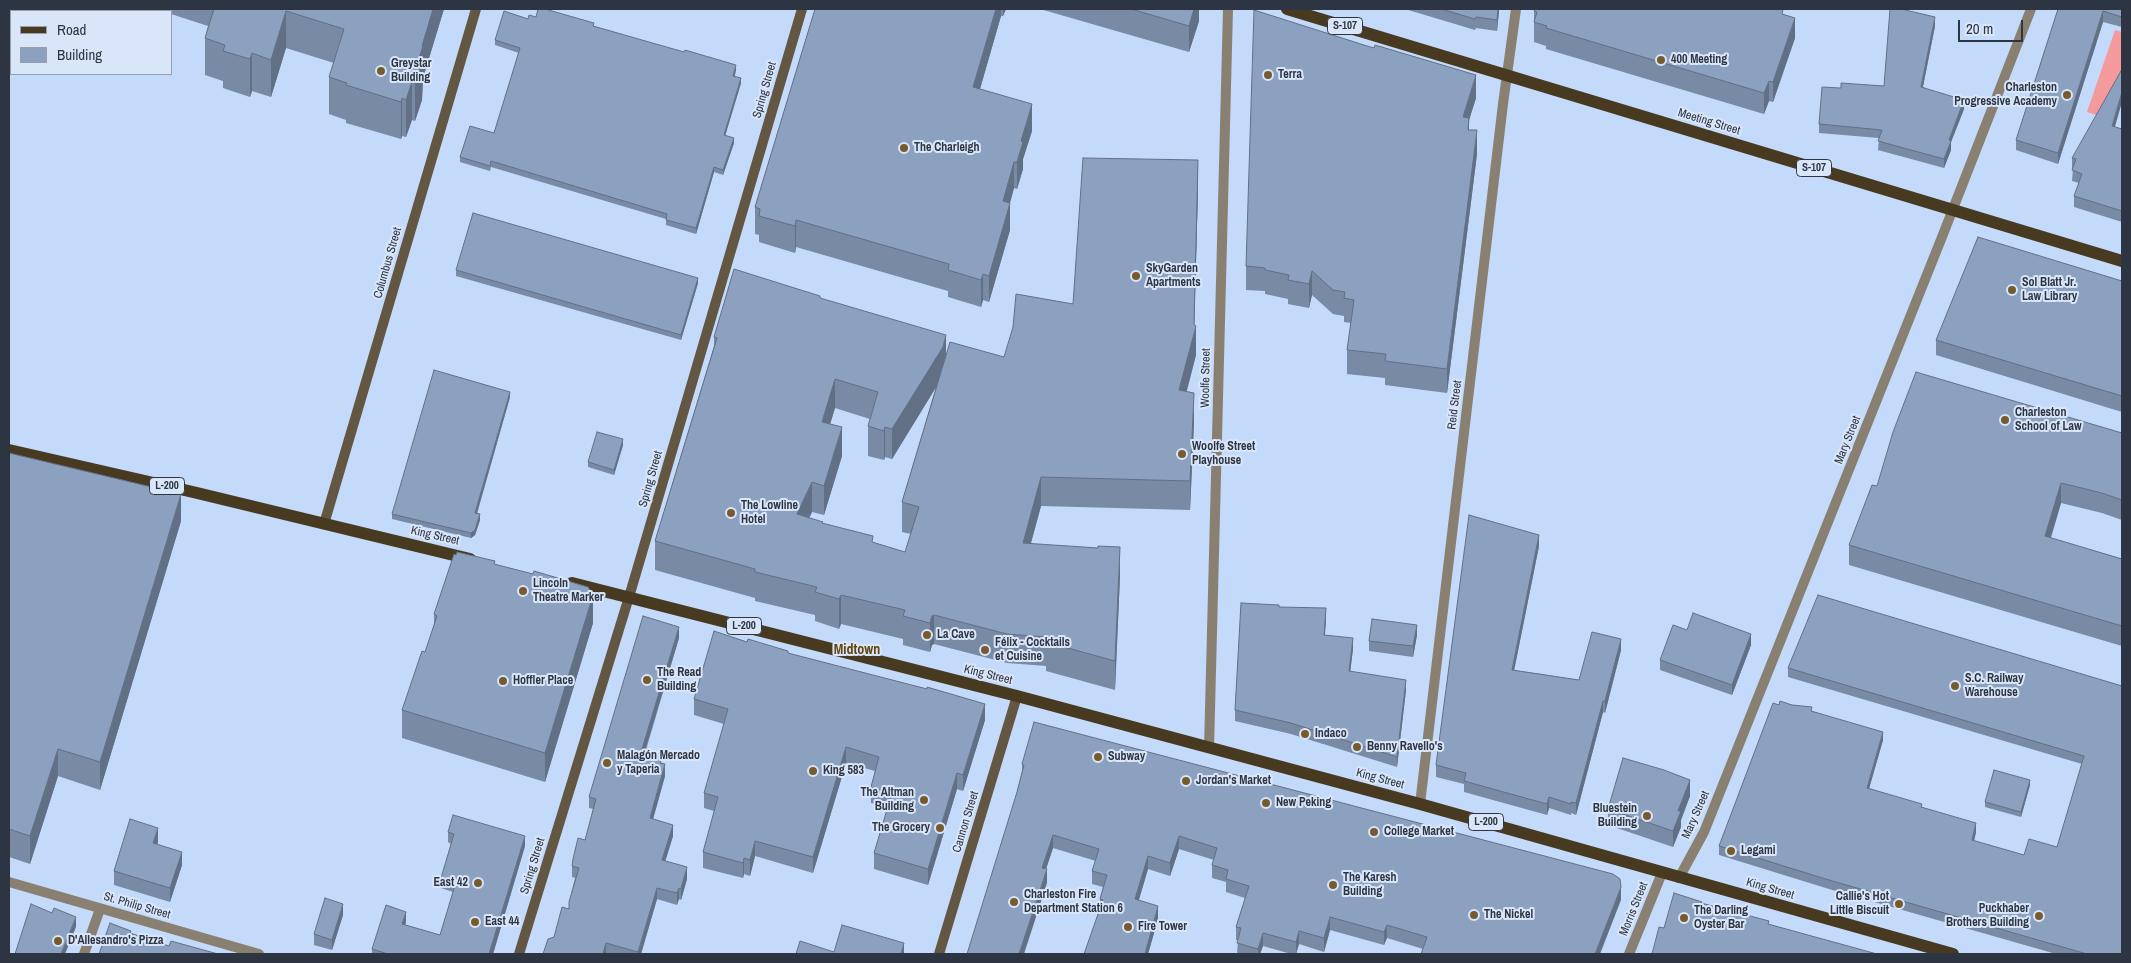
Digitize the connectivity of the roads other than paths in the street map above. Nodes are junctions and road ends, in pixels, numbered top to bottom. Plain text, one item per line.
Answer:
1 (476, 9) edge
2 (802, 9) edge
3 (1228, 9) edge
4 (1287, 9) edge
5 (1516, 9) edge
6 (2031, 9) edge
7 (1507, 74) junction
8 (1953, 211) junction
9 (2122, 261) edge
10 (9, 450) edge
11 (324, 524) junction
12 (479, 561) edge
13 (563, 581) edge
14 (629, 597) junction
15 (1017, 696) junction
16 (1209, 748) junction
17 (1420, 804) junction
18 (1662, 872) junction
19 (1679, 878) junction
20 (9, 882) edge
21 (100, 909) junction
22 (84, 954) edge
23 (258, 954) edge
24 (519, 954) edge
25 (939, 954) edge
26 (1630, 954) edge
27 (1953, 954) edge

1 - 11 main road, Columbus Street
2 - 14 main road, Spring Street
3 - 16 street, Woolfe Street
4 - 7 main road, Meeting Street / S-107
5 - 7 street, Reid Street
6 - 8 street, Mary Street
7 - 8 main road, Meeting Street / S-107
7 - 17 street, Reid Street
8 - 9 main road, Meeting Street / S-107
8 - 19 street, Mary Street
10 - 11 main road, King Street / L-200
11 - 12 main road, King Street / L-200
13 - 14 main road, King Street / L-200
14 - 15 main road, King Street / L-200
14 - 24 main road, Spring Street
15 - 16 main road, King Street / L-200
15 - 25 main road, Cannon Street
16 - 17 main road, King Street / L-200
17 - 18 main road, King Street / L-200
18 - 19 main road, King Street / L-200
18 - 26 street, Morris Street
19 - 27 main road, King Street / L-200
20 - 21 street, St. Philip Street
21 - 22 street
21 - 23 street, St. Philip Street

